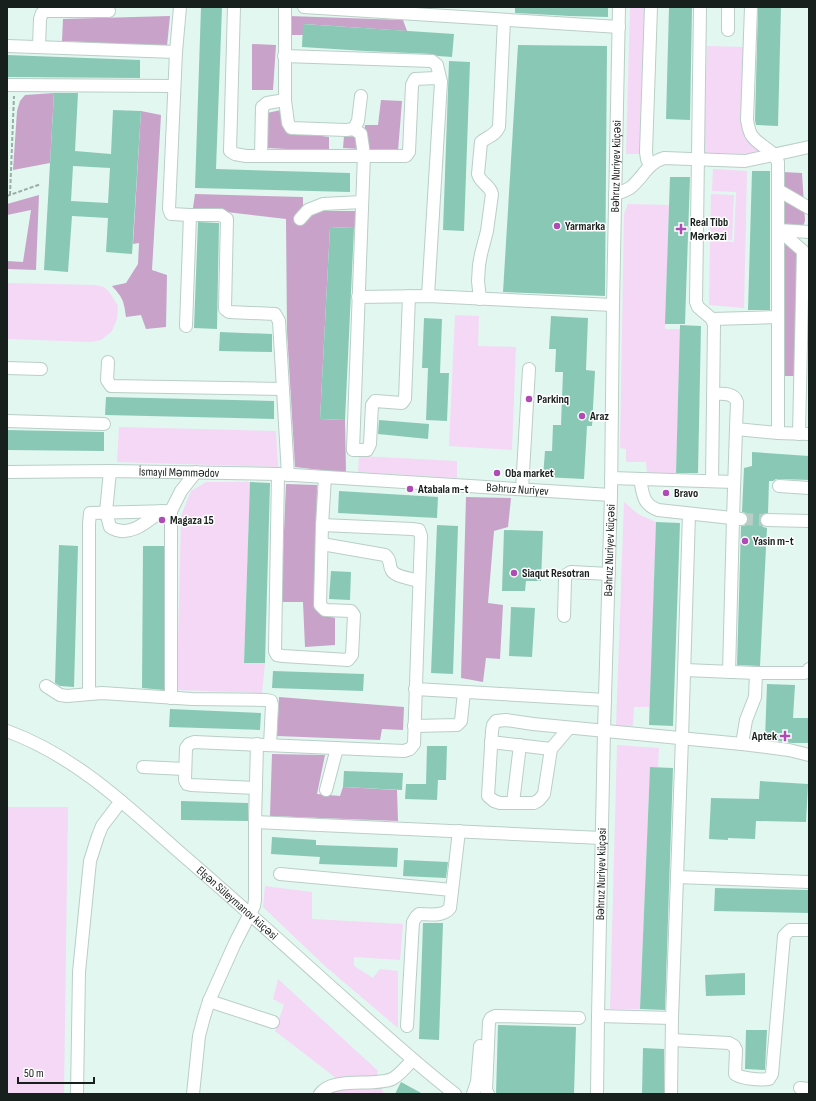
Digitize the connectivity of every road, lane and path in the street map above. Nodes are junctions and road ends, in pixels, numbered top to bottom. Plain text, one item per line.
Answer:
1 (180, 7) edge
2 (234, 7) edge
3 (285, 7) edge
4 (304, 7) edge
5 (620, 7) edge
6 (651, 7) edge
7 (700, 7) edge
8 (728, 7) edge
9 (751, 7) edge
10 (110, 11) dead end
11 (504, 20) junction
12 (619, 27) junction
13 (728, 30) dead end
14 (7, 46) edge
15 (39, 47) junction
16 (176, 52) junction
17 (284, 56) junction
18 (441, 82) junction
19 (11, 85) edge
20 (174, 86) junction
21 (361, 96) dead end
22 (285, 100) junction
23 (354, 128) junction
24 (809, 147) edge
25 (364, 155) junction
26 (775, 155) junction
27 (261, 156) junction
28 (698, 160) junction
29 (650, 166) junction
30 (41, 184) dead end
31 (778, 190) junction
32 (615, 194) junction
33 (8, 195) edge
34 (362, 202) junction
35 (809, 208) edge
36 (190, 215) junction
37 (300, 219) dead end
38 (779, 230) junction
39 (809, 232) edge
40 (806, 251) edge
41 (410, 296) junction
42 (428, 296) junction
43 (358, 297) junction
44 (480, 299) junction
45 (613, 305) junction
46 (777, 317) junction
47 (712, 319) junction
48 (186, 326) dead end
49 (108, 362) dead end
50 (7, 368) edge
51 (41, 369) dead end
52 (529, 369) dead end
53 (283, 389) junction
54 (713, 394) junction
55 (7, 422) edge
56 (104, 424) dead end
57 (736, 429) junction
58 (778, 433) junction
59 (804, 434) edge
60 (110, 471) junction
61 (7, 472) edge
62 (196, 472) junction
63 (283, 474) junction
64 (325, 477) junction
65 (611, 478) junction
66 (352, 479) joint
67 (640, 479) junction
68 (712, 481) junction
69 (734, 482) junction
70 (779, 486) dead end
71 (809, 488) edge
72 (522, 489) junction
73 (611, 495) junction
74 (166, 511) junction
75 (106, 512) junction
76 (689, 514) junction
77 (737, 519) junction
78 (767, 520) tunnel mouth
79 (809, 521) edge
80 (322, 525) junction
81 (322, 544) junction
82 (609, 574) junction
83 (419, 581) junction
84 (564, 616) dead end
85 (809, 669) edge
86 (685, 670) junction
87 (729, 672) junction
88 (756, 673) junction
89 (46, 686) dead end
90 (416, 690) junction
91 (464, 692) junction
92 (89, 694) junction
93 (171, 698) junction
94 (606, 700) junction
95 (414, 726) junction
96 (569, 728) junction
97 (7, 730) edge
98 (604, 731) junction
99 (682, 738) junction
100 (491, 742) junction
101 (257, 744) junction
102 (742, 744) junction
103 (270, 745) junction
104 (520, 745) junction
105 (337, 748) junction
106 (551, 749) junction
107 (809, 755) edge
108 (143, 767) dead end
109 (185, 769) junction
110 (256, 788) junction
111 (326, 790) dead end
112 (121, 801) junction
113 (513, 803) junction
114 (255, 822) junction
115 (459, 831) junction
116 (602, 838) junction
117 (280, 874) dead end
118 (678, 877) junction
119 (809, 882) edge
120 (452, 890) junction
121 (250, 914) junction
122 (809, 930) edge
123 (210, 1001) junction
124 (598, 1016) junction
125 (579, 1018) dead end
126 (672, 1018) junction
127 (274, 1022) dead end
128 (407, 1026) dead end
129 (482, 1030) dead end
130 (672, 1040) junction
131 (413, 1060) junction
132 (484, 1086) edge
133 (77, 1094) edge
134 (193, 1094) edge
135 (320, 1094) edge
136 (455, 1094) edge
137 (473, 1094) edge
138 (597, 1094) edge
139 (671, 1094) edge

1 - 16 street
2 - 27 street
3 - 17 street
4 - 11 street
5 - 12 street, Bəhruz Nuriyev küçəsi
6 - 29 street
7 - 28 street
8 - 13 street
9 - 26 street
10 - 15 street
11 - 12 street
11 - 44 street
12 - 32 street, Bəhruz Nuriyev küçəsi
14 - 15 street
15 - 16 street
16 - 20 street
17 - 18 street
17 - 22 street
18 - 25 street
18 - 42 street
19 - 20 street
19 - 33 path
20 - 36 street
21 - 23 street
22 - 23 street
22 - 27 street
23 - 25 street
24 - 26 street
25 - 27 street
25 - 34 street
26 - 28 street
26 - 31 street
28 - 29 street
28 - 47 street
29 - 32 street
30 - 33 path
31 - 35 street
31 - 38 street
32 - 45 street, Bəhruz Nuriyev küçəsi
34 - 37 street
34 - 43 street
36 - 48 street
36 - 53 street
38 - 39 street
38 - 40 street
38 - 46 street
40 - 59 street
41 - 42 street
41 - 43 street
41 - 43 street
42 - 44 street
44 - 45 street
45 - 65 street, Bəhruz Nuriyev küçəsi
46 - 47 street
46 - 58 street
47 - 54 street
49 - 53 street
50 - 51 street
52 - 72 street
53 - 63 street
54 - 57 street
54 - 68 street
55 - 56 street
57 - 58 street
57 - 69 street
58 - 59 street
60 - 61 street, İsmayıl Məmmədov
60 - 62 street, İsmayıl Məmmədov
60 - 75 street
62 - 63 street, İsmayıl Məmmədov
62 - 74 street
63 - 64 street, İsmayıl Məmmədov
63 - 81 street
64 - 66 street, İsmayıl Məmmədov
64 - 80 street
65 - 67 street
65 - 73 street, Bəhruz Nuriyev küçəsi
66 - 72 street, Bəhruz Nuriyev
67 - 68 street
67 - 76 street
68 - 69 street
69 - 77 street
70 - 71 street
72 - 73 street, Bəhruz Nuriyev
73 - 82 street, Bəhruz Nuriyev küçəsi
74 - 75 street
74 - 75 street
74 - 93 street
75 - 92 street
76 - 77 street
76 - 86 street
77 - 87 street
78 - 79 street
80 - 81 street
80 - 83 street
81 - 83 street
82 - 84 street
82 - 94 street, Bəhruz Nuriyev küçəsi
83 - 90 street
85 - 88 street
86 - 87 street
86 - 99 street
87 - 88 street
88 - 102 street
89 - 92 street
90 - 91 street
90 - 95 street
91 - 94 street
91 - 95 street
92 - 93 street
93 - 103 street
94 - 98 street, Bəhruz Nuriyev küçəsi
95 - 105 street
96 - 98 street
96 - 100 street
96 - 106 street
97 - 112 street, Elşən Süleymanov küçəsi
98 - 99 street
98 - 116 street, Bəhruz Nuriyev küçəsi
99 - 102 street
99 - 118 street
100 - 104 street
100 - 113 street
101 - 103 street
101 - 109 street
101 - 110 street
102 - 107 street
103 - 105 street
104 - 106 street
104 - 113 street
105 - 111 street
106 - 113 street
108 - 109 street
109 - 110 street
110 - 114 street
112 - 121 street, Elşən Süleymanov küçəsi
112 - 133 street
114 - 115 street
114 - 121 street
115 - 116 street
115 - 120 street
116 - 124 street, Bəhruz Nuriyev küçəsi
117 - 120 street
118 - 119 street
118 - 126 street
120 - 128 street
121 - 123 street
121 - 131 street, Elşən Süleymanov küçəsi
122 - 130 street
123 - 127 street
123 - 134 street
124 - 126 street
124 - 138 street, Bəhruz Nuriyev küçəsi
125 - 132 street
126 - 130 street
129 - 132 street
130 - 139 street
131 - 135 street
131 - 136 street, Elşən Süleymanov küçəsi
132 - 137 street

